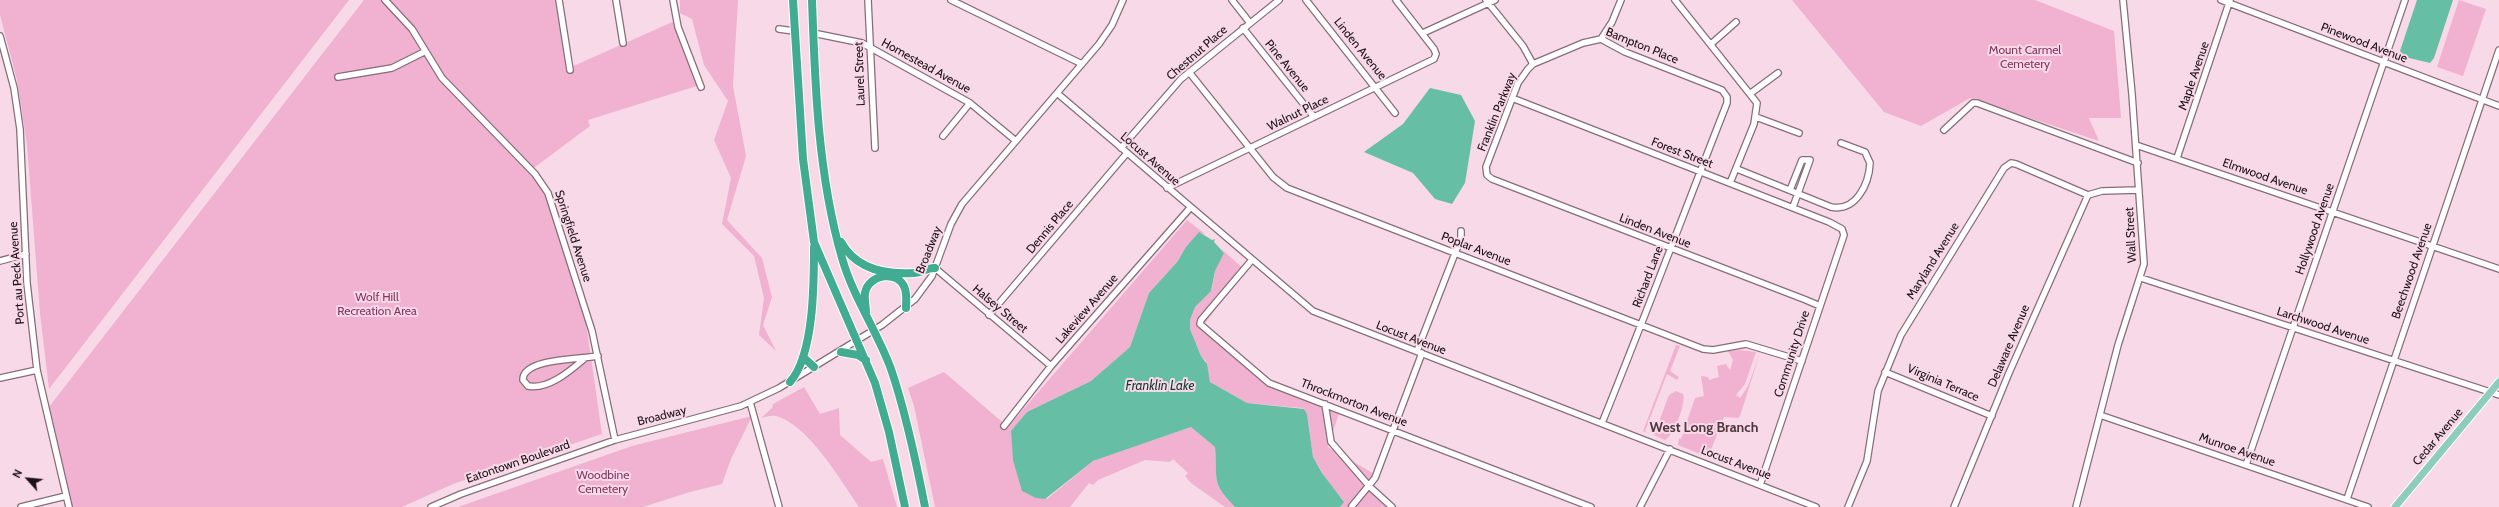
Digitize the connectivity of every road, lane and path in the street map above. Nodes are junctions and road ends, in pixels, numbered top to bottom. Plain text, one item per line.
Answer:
1 (385, 0) edge
2 (559, 0) edge
3 (616, 0) edge
4 (672, 0) edge
5 (793, 0) edge
6 (812, 0) edge
7 (868, 0) edge
8 (951, 0) edge
9 (1123, 0) edge
10 (1232, 0) edge
11 (1279, 0) edge
12 (1306, 0) edge
13 (1396, 0) edge
14 (1495, 0) edge
15 (1621, 0) edge
16 (1675, 0) edge
17 (2123, 0) edge
18 (2221, 0) edge
19 (2405, 0) edge
20 (1487, 2) edge
21 (2230, 2) edge
22 (1736, 22) dead end
23 (1250, 23) junction
24 (1243, 28) junction
25 (779, 29) dead end
26 (794, 31) junction
27 (813, 33) junction
28 (1423, 33) junction
29 (0, 36) edge
30 (1601, 39) junction
31 (623, 43) dead end
32 (1711, 44) junction
33 (870, 48) junction
34 (2499, 50) edge
35 (424, 52) junction
36 (2384, 62) junction
37 (1082, 64) junction
38 (1533, 64) junction
39 (570, 70) dead end
40 (1189, 72) junction
41 (1778, 73) dead end
42 (338, 77) dead end
43 (701, 86) dead end
44 (1377, 87) junction
45 (1057, 93) junction
46 (1751, 93) junction
47 (1726, 94) joint
48 (1512, 98) junction
49 (2482, 100) junction
50 (970, 103) junction
51 (2499, 106) edge
52 (1395, 113) dead end
53 (1314, 117) junction
54 (1756, 117) junction
55 (1944, 130) dead end
56 (1799, 133) dead end
57 (943, 136) dead end
58 (1016, 141) junction
59 (1841, 143) dead end
60 (2136, 145) junction
61 (875, 148) dead end
62 (1121, 148) junction
63 (1250, 148) junction
64 (1128, 153) junction
65 (2177, 158) junction
66 (2138, 163) junction
67 (1737, 169) junction
68 (1700, 171) junction
69 (1486, 172) joint
70 (1730, 183) junction
71 (1167, 188) junction
72 (1790, 190) junction
73 (2139, 190) junction
74 (1799, 194) junction
75 (2088, 195) junction
76 (1190, 208) junction
77 (1793, 208) junction
78 (2332, 212) junction
79 (1843, 230) joint
80 (1461, 231) dead end
81 (836, 235) junction
82 (814, 242) junction
83 (2432, 246) junction
84 (1671, 248) junction
85 (1455, 253) junction
86 (26, 254) junction
87 (0, 261) edge
88 (1252, 261) junction
89 (935, 268) junction
90 (2499, 269) edge
91 (2141, 278) junction
92 (1820, 306) junction
93 (906, 308) junction
94 (989, 315) junction
95 (867, 317) junction
96 (1641, 325) junction
97 (2293, 328) junction
98 (874, 330) junction
99 (857, 341) junction
100 (841, 352) junction
101 (1420, 352) junction
102 (598, 356) junction
103 (803, 357) junction
104 (584, 359) junction
105 (866, 360) junction
106 (1802, 361) junction
107 (2393, 361) junction
108 (1051, 366) junction
109 (814, 367) junction
110 (37, 370) junction
111 (1885, 372) junction
112 (0, 378) edge
113 (790, 382) junction
114 (2499, 382) edge
115 (2490, 392) junction
116 (2499, 395) edge
117 (750, 402) junction
118 (1325, 404) junction
119 (2100, 415) junction
120 (1992, 416) junction
121 (1602, 423) junction
122 (1004, 426) dead end
123 (1393, 430) junction
124 (615, 440) junction
125 (1670, 449) junction
126 (2246, 465) junction
127 (1760, 484) junction
128 (1370, 487) junction
129 (66, 496) junction
130 (2346, 499) junction
131 (1352, 506) dead end
132 (21, 507) edge
133 (69, 507) edge
134 (431, 507) edge
135 (779, 507) edge
136 (905, 507) edge
137 (925, 507) edge
138 (1392, 507) edge
139 (1592, 507) edge
140 (1640, 507) edge
141 (1816, 507) edge
142 (1848, 507) edge
143 (1954, 507) edge
144 (2076, 507) edge
145 (2368, 507) edge
146 (2394, 507) edge

1 - 35 street, Springfield Avenue
2 - 39 street
3 - 31 street
4 - 43 street
5 - 26 highway
6 - 27 highway
7 - 33 street, Laurel Street
8 - 37 street
9 - 37 street, Broadway
10 - 23 street
11 - 23 street, Chestnut Place
12 - 44 street, Linden Avenue
13 - 28 street
14 - 20 street
15 - 30 street
16 - 32 street
17 - 60 street, Wall Street
18 - 21 street, Pinewood Avenue
19 - 36 street, Hollywood Avenue
20 - 28 street
20 - 38 street
21 - 36 street, Pinewood Avenue
21 - 65 street, Maple Avenue
22 - 32 street
23 - 24 street, Chestnut Place
24 - 40 street, Chestnut Place
24 - 53 street, Pine Avenue
25 - 26 street
26 - 82 highway
27 - 33 street, Homestead Avenue
27 - 81 highway
28 - 44 street, Walnut Place
29 - 86 street, Port au Peck Avenue
30 - 38 street, Bampton Place
30 - 47 street, Bampton Place
32 - 46 street
33 - 50 street, Homestead Avenue
33 - 61 street, Laurel Street
34 - 49 street, Beechwood Avenue
35 - 42 street
35 - 102 street, Springfield Avenue
36 - 49 street, Pinewood Avenue
36 - 78 street, Hollywood Avenue
37 - 45 street, Broadway
38 - 48 street, Franklin Parkway
40 - 62 street, Chestnut Place
40 - 63 street, Poplar Avenue
41 - 46 street
44 - 52 street, Linden Avenue
44 - 53 street, Walnut Place
45 - 58 street, Broadway
45 - 62 street, Locust Avenue
46 - 54 street
47 - 68 street, Richard Lane
48 - 68 street, Forest Street
48 - 69 street, Franklin Parkway
49 - 51 street, Pinewood Avenue
49 - 83 street, Beechwood Avenue
50 - 57 street
50 - 58 street, Homestead Avenue
53 - 63 street, Walnut Place
54 - 56 street
54 - 67 street
55 - 66 street
58 - 89 street, Broadway
59 - 74 street
60 - 65 street, Elmwood Avenue
60 - 66 street, Wall Street
62 - 64 street, Locust Avenue
63 - 71 street, Walnut Place
63 - 85 street, Poplar Avenue
64 - 71 street, Locust Avenue
64 - 94 street, Dennis Place
65 - 78 street, Elmwood Avenue
66 - 73 street, Wall Street
67 - 70 street
67 - 72 street
68 - 70 street, Forest Street
68 - 84 street, Richard Lane
69 - 84 street, Linden Avenue
70 - 77 street, Forest Street
71 - 76 street, Locust Avenue
72 - 74 street
72 - 74 street
73 - 75 street
73 - 91 street, Wall Street
74 - 77 street
75 - 111 street, Maryland Avenue
75 - 120 street, Delaware Avenue
76 - 88 street, Locust Avenue
76 - 108 street, Lakeview Avenue
77 - 79 street, Forest Street
78 - 83 street, Elmwood Avenue
78 - 97 street, Hollywood Avenue
79 - 92 street, Community Drive
80 - 85 street
81 - 89 highway
81 - 95 highway
82 - 99 highway
82 - 103 highway
83 - 90 street, Elmwood Avenue
83 - 107 street, Beechwood Avenue
84 - 92 street, Linden Avenue
84 - 96 street, Richard Lane
85 - 96 street, Poplar Avenue
85 - 101 street
86 - 87 street
86 - 110 street, Port au Peck Avenue
88 - 101 street, Locust Avenue
88 - 118 street, Throckmorton Avenue
89 - 93 street, Broadway
89 - 94 street, Halsey Street
91 - 97 street, Larchwood Avenue
91 - 119 street, Wall Street
92 - 106 street, Community Drive
93 - 95 highway
93 - 98 street, Broadway
94 - 108 street, Halsey Street
95 - 98 highway
96 - 106 street, Poplar Avenue
96 - 121 street, Richard Lane
97 - 107 street, Larchwood Avenue
97 - 126 street, Hollywood Avenue
98 - 99 street, Broadway
98 - 137 highway
99 - 100 street, Broadway
99 - 105 highway
100 - 105 highway
100 - 109 street, Broadway
101 - 121 street, Locust Avenue
101 - 123 street
102 - 104 street
102 - 124 street, Springfield Avenue
103 - 109 highway
103 - 113 highway
104 - 104 street
105 - 136 highway
106 - 127 street, Community Drive
107 - 115 street, Larchwood Avenue
107 - 130 street, Beechwood Avenue
108 - 122 street, Lakeview Avenue
109 - 113 street, Broadway
110 - 112 street
110 - 129 street, Port au Peck Avenue
111 - 120 street, Virginia Terrace
111 - 142 street, Maryland Avenue
113 - 117 street, Broadway
114 - 115 main road, Cedar Avenue
115 - 116 street, Larchwood Avenue
115 - 146 main road, Cedar Avenue
117 - 124 street, Broadway
117 - 135 street
118 - 123 street, Throckmorton Avenue
118 - 128 street
119 - 126 street, Munroe Avenue
119 - 144 street, Wall Street
120 - 143 street, Delaware Avenue
121 - 125 street, Locust Avenue
123 - 128 street
123 - 139 street, Throckmorton Avenue
124 - 134 street, Eatontown Boulevard
125 - 127 street, Locust Avenue
125 - 140 street
126 - 130 street, Munroe Avenue
127 - 141 street, Locust Avenue
128 - 131 street
128 - 138 street
129 - 132 street
129 - 133 street, Port au Peck Avenue
130 - 145 street, Munroe Avenue

